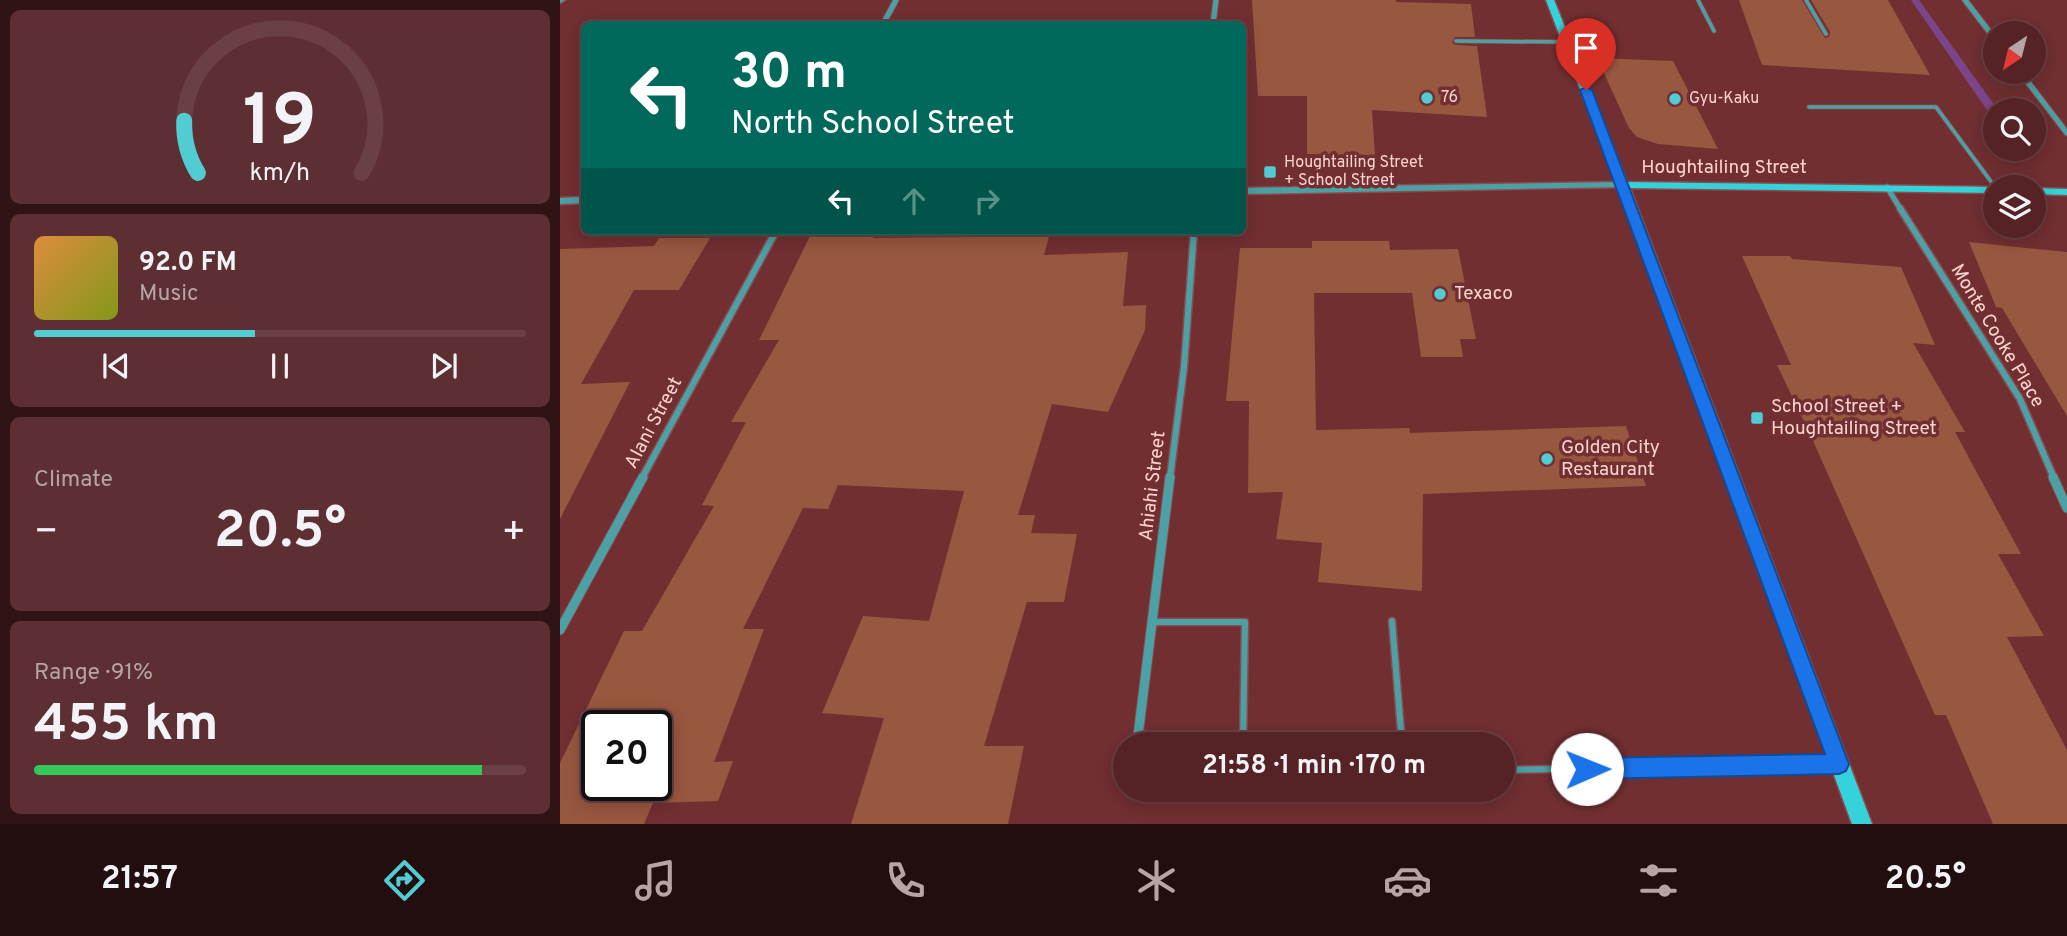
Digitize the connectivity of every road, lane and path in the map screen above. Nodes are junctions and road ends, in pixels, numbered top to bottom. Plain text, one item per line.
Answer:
1 (896, 0) edge
2 (1216, 0) edge
3 (1550, 0) edge
4 (1698, 0) edge
5 (1806, 0) edge
6 (1965, 0) edge
7 (885, 21) edge
8 (1213, 21) edge
9 (1983, 23) edge
10 (1714, 31) dead end
11 (1826, 34) dead end
12 (1456, 41) dead end
13 (1567, 42) junction
14 (2029, 84) edge
15 (1809, 107) dead end
16 (2067, 133) edge
17 (1985, 175) edge
18 (1623, 185) junction
19 (1887, 187) junction
20 (1983, 189) edge
21 (1246, 191) edge
22 (2046, 191) edge
23 (2067, 192) edge
24 (581, 200) edge
25 (560, 201) edge
26 (774, 235) edge
27 (1194, 235) edge
28 (2067, 508) edge
29 (1392, 621) dead end
30 (1152, 622) junction
31 (560, 630) edge
32 (1138, 732) edge
33 (1243, 732) edge
34 (1401, 732) edge
35 (1839, 764) junction
36 (1515, 770) edge
37 (1862, 824) edge

1 - 7 street
2 - 8 street
3 - 13 main road
4 - 10 lane
5 - 11 lane
6 - 9 street
12 - 13 lane
13 - 18 main road
14 - 16 street
15 - 17 lane
18 - 19 main road, Houghtailing Street
18 - 21 street, Houghtailing Street
18 - 35 main road
19 - 20 main road, Houghtailing Street
19 - 28 street, Monte Cooke Place
22 - 23 main road
24 - 25 street
26 - 31 street, Alani Street
27 - 30 street, Ahiahi Street
29 - 34 lane
30 - 32 street, Ahiahi Street
30 - 33 lane
35 - 36 lane
35 - 37 main road

